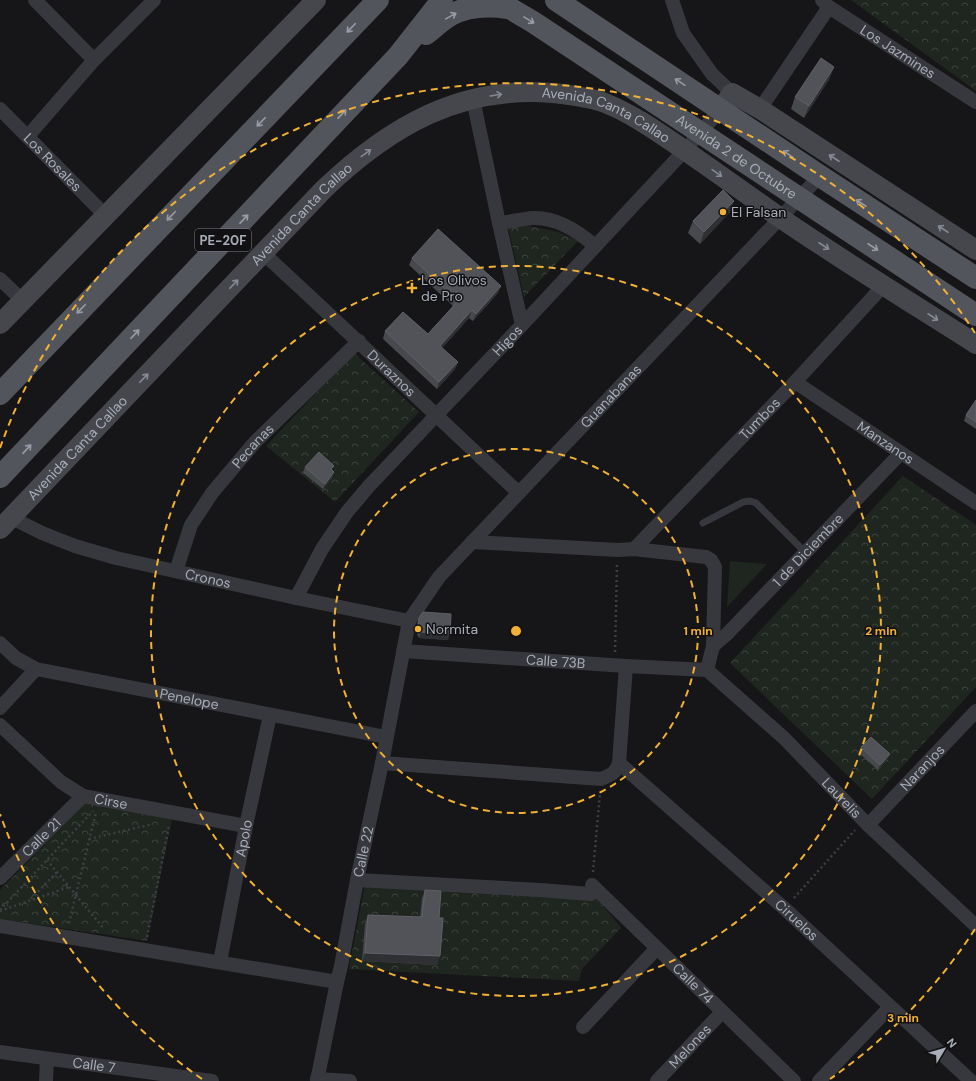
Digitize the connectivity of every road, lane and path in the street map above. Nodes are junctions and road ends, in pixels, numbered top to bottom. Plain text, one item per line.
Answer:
1 (35, 0) edge
2 (154, 0) edge
3 (378, 0) edge
4 (442, 0) edge
5 (556, 0) edge
6 (672, 0) edge
7 (310, 2) edge
8 (502, 4) edge
9 (826, 4) edge
10 (398, 56) junction
11 (94, 60) junction
12 (473, 99) junction
13 (727, 101) junction
14 (976, 102) edge
15 (0, 109) edge
16 (760, 109) junction
17 (701, 132) junction
18 (28, 136) junction
19 (685, 150) junction
20 (820, 176) junction
21 (799, 198) junction
22 (106, 216) junction
23 (780, 218) junction
24 (499, 223) junction
25 (595, 246) junction
26 (976, 250) edge
27 (263, 253) junction
28 (976, 278) edge
29 (0, 279) edge
30 (884, 285) junction
31 (23, 301) junction
32 (976, 315) edge
33 (0, 324) edge
34 (522, 325) junction
35 (359, 341) junction
36 (976, 344) edge
37 (795, 382) junction
38 (0, 394) edge
39 (436, 416) junction
40 (901, 452) junction
41 (0, 477) edge
42 (519, 493) junction
43 (976, 503) edge
44 (703, 523) dead end
45 (6, 524) edge
46 (472, 542) junction
47 (634, 549) junction
48 (618, 550) junction
49 (805, 552) junction
50 (176, 571) junction
51 (296, 598) junction
52 (410, 621) junction
53 (0, 643) edge
54 (713, 646) junction
55 (403, 651) junction
56 (620, 666) junction
57 (36, 669) junction
58 (707, 670) junction
59 (0, 708) edge
60 (976, 711) edge
61 (270, 715) junction
62 (0, 725) edge
63 (386, 737) junction
64 (382, 763) junction
65 (619, 763) junction
66 (601, 779) junction
67 (83, 796) junction
68 (170, 821) dead end
69 (866, 822) junction
70 (156, 824) dead end
71 (246, 826) junction
72 (90, 839) junction
73 (47, 860) junction
74 (57, 872) junction
75 (0, 878) edge
76 (357, 880) junction
77 (69, 887) junction
78 (591, 889) junction
79 (76, 895) junction
80 (29, 900) junction
81 (785, 909) junction
82 (0, 910) edge
83 (0, 926) edge
84 (69, 926) dead end
85 (976, 926) edge
86 (108, 932) dead end
87 (147, 940) dead end
88 (657, 948) junction
89 (220, 962) junction
90 (337, 982) junction
91 (890, 1006) junction
92 (722, 1012) junction
93 (583, 1027) dead end
94 (0, 1052) edge
95 (47, 1059) junction
96 (317, 1080) edge
97 (46, 1081) edge
98 (212, 1081) edge
99 (350, 1081) edge
100 (657, 1081) edge
101 (794, 1081) edge
102 (819, 1081) edge
103 (971, 1081) edge

1 - 11 street
2 - 11 street
3 -> 38 main road
4 - 10 main road, PE-20F
13 -> 5 main road
6 - 13 street
7 - 22 street
10 -> 8 main road
8 -> 17 main road, Avenida 2 de Octubre
9 - 14 street, Los Jazmines
9 - 16 street
41 -> 10 main road, PE-20F
11 - 18 street
12 -> 19 street, Avenida Canta Callao
12 - 24 street
27 -> 12 street, Avenida Canta Callao
13 - 16 street
13 - 17 street, Higos
20 -> 13 main road
15 - 18 street, Los Rosales
26 -> 16 street
17 - 19 street, Higos
17 - 21 main road, Avenida 2 de Octubre
18 - 22 street, Los Rosales
19 -> 23 street, Avenida 2 de Octubre
19 - 25 street, Higos
20 - 21 street, Guanabanas
28 -> 20 main road
21 - 23 street, Guanabanas
21 -> 32 main road, Avenida 2 de Octubre
22 - 31 street
23 -> 30 street, Avenida 2 de Octubre
23 - 42 street, Guanabanas
24 - 25 street
24 - 34 street
25 - 34 street, Higos
27 - 35 street, Duraznos
45 -> 27 street, Avenida Canta Callao
29 - 31 street
30 -> 36 street, Avenida 2 de Octubre
30 - 37 street, Tumbos
31 - 33 street
34 - 39 street, Higos
35 - 39 street, Duraznos
35 - 50 street, Pecanas
37 - 40 street, Manzanos
37 - 47 street, Tumbos
39 - 42 street, Duraznos
39 - 51 street, Higos
40 - 43 street, Manzanos
40 - 49 street, 1 de Diciembre
42 - 46 street, Guanabanas
44 - 49 lane
45 - 50 street, Cronos
46 - 48 street
46 - 52 street, Guanabanas
47 - 48 street
47 - 54 street
48 - 56 path
49 - 54 street, 1 de Diciembre
50 - 51 street, Cronos
51 - 52 street, Cronos
52 - 55 street, Calle 22
53 - 57 street, Penelope
54 - 58 street
55 - 56 street, Calle 73B
55 - 63 street, Calle 22
56 - 58 street, Calle 73B
56 - 65 street
57 - 59 street
57 - 61 street, Penelope
58 - 69 street, Laurelis
60 - 69 street, Naranjos
61 - 63 street, Penelope
61 - 71 street, Apolo
62 - 67 street, Cirse
63 - 64 street, Calle 22
64 - 66 street
64 - 76 street, Calle 22
65 - 66 street
65 - 81 street, Ciruelos
66 - 78 path
67 - 71 street, Cirse
67 - 75 street, Calle 21
68 - 87 path
69 - 81 path
69 - 85 street, Laurelis
70 - 72 path
71 - 89 street, Apolo
72 - 73 path
72 - 79 path
73 - 74 path
73 - 82 path
74 - 77 path
74 - 80 path
76 - 78 street
76 - 90 street, Calle 22
77 - 79 path
77 - 80 path
78 - 88 street, Calle 74
79 - 84 path
79 - 86 path
80 - 82 path
81 - 91 street, Ciruelos
83 - 89 street
88 - 92 street, Calle 74
88 - 93 street
89 - 90 street
90 - 96 street, Calle 22
91 - 102 street
91 - 103 street, Ciruelos
92 - 100 street, Melones
92 - 101 street, Calle 74
94 - 95 street, Calle 7
95 - 97 street
95 - 98 street, Calle 7
96 - 99 street

